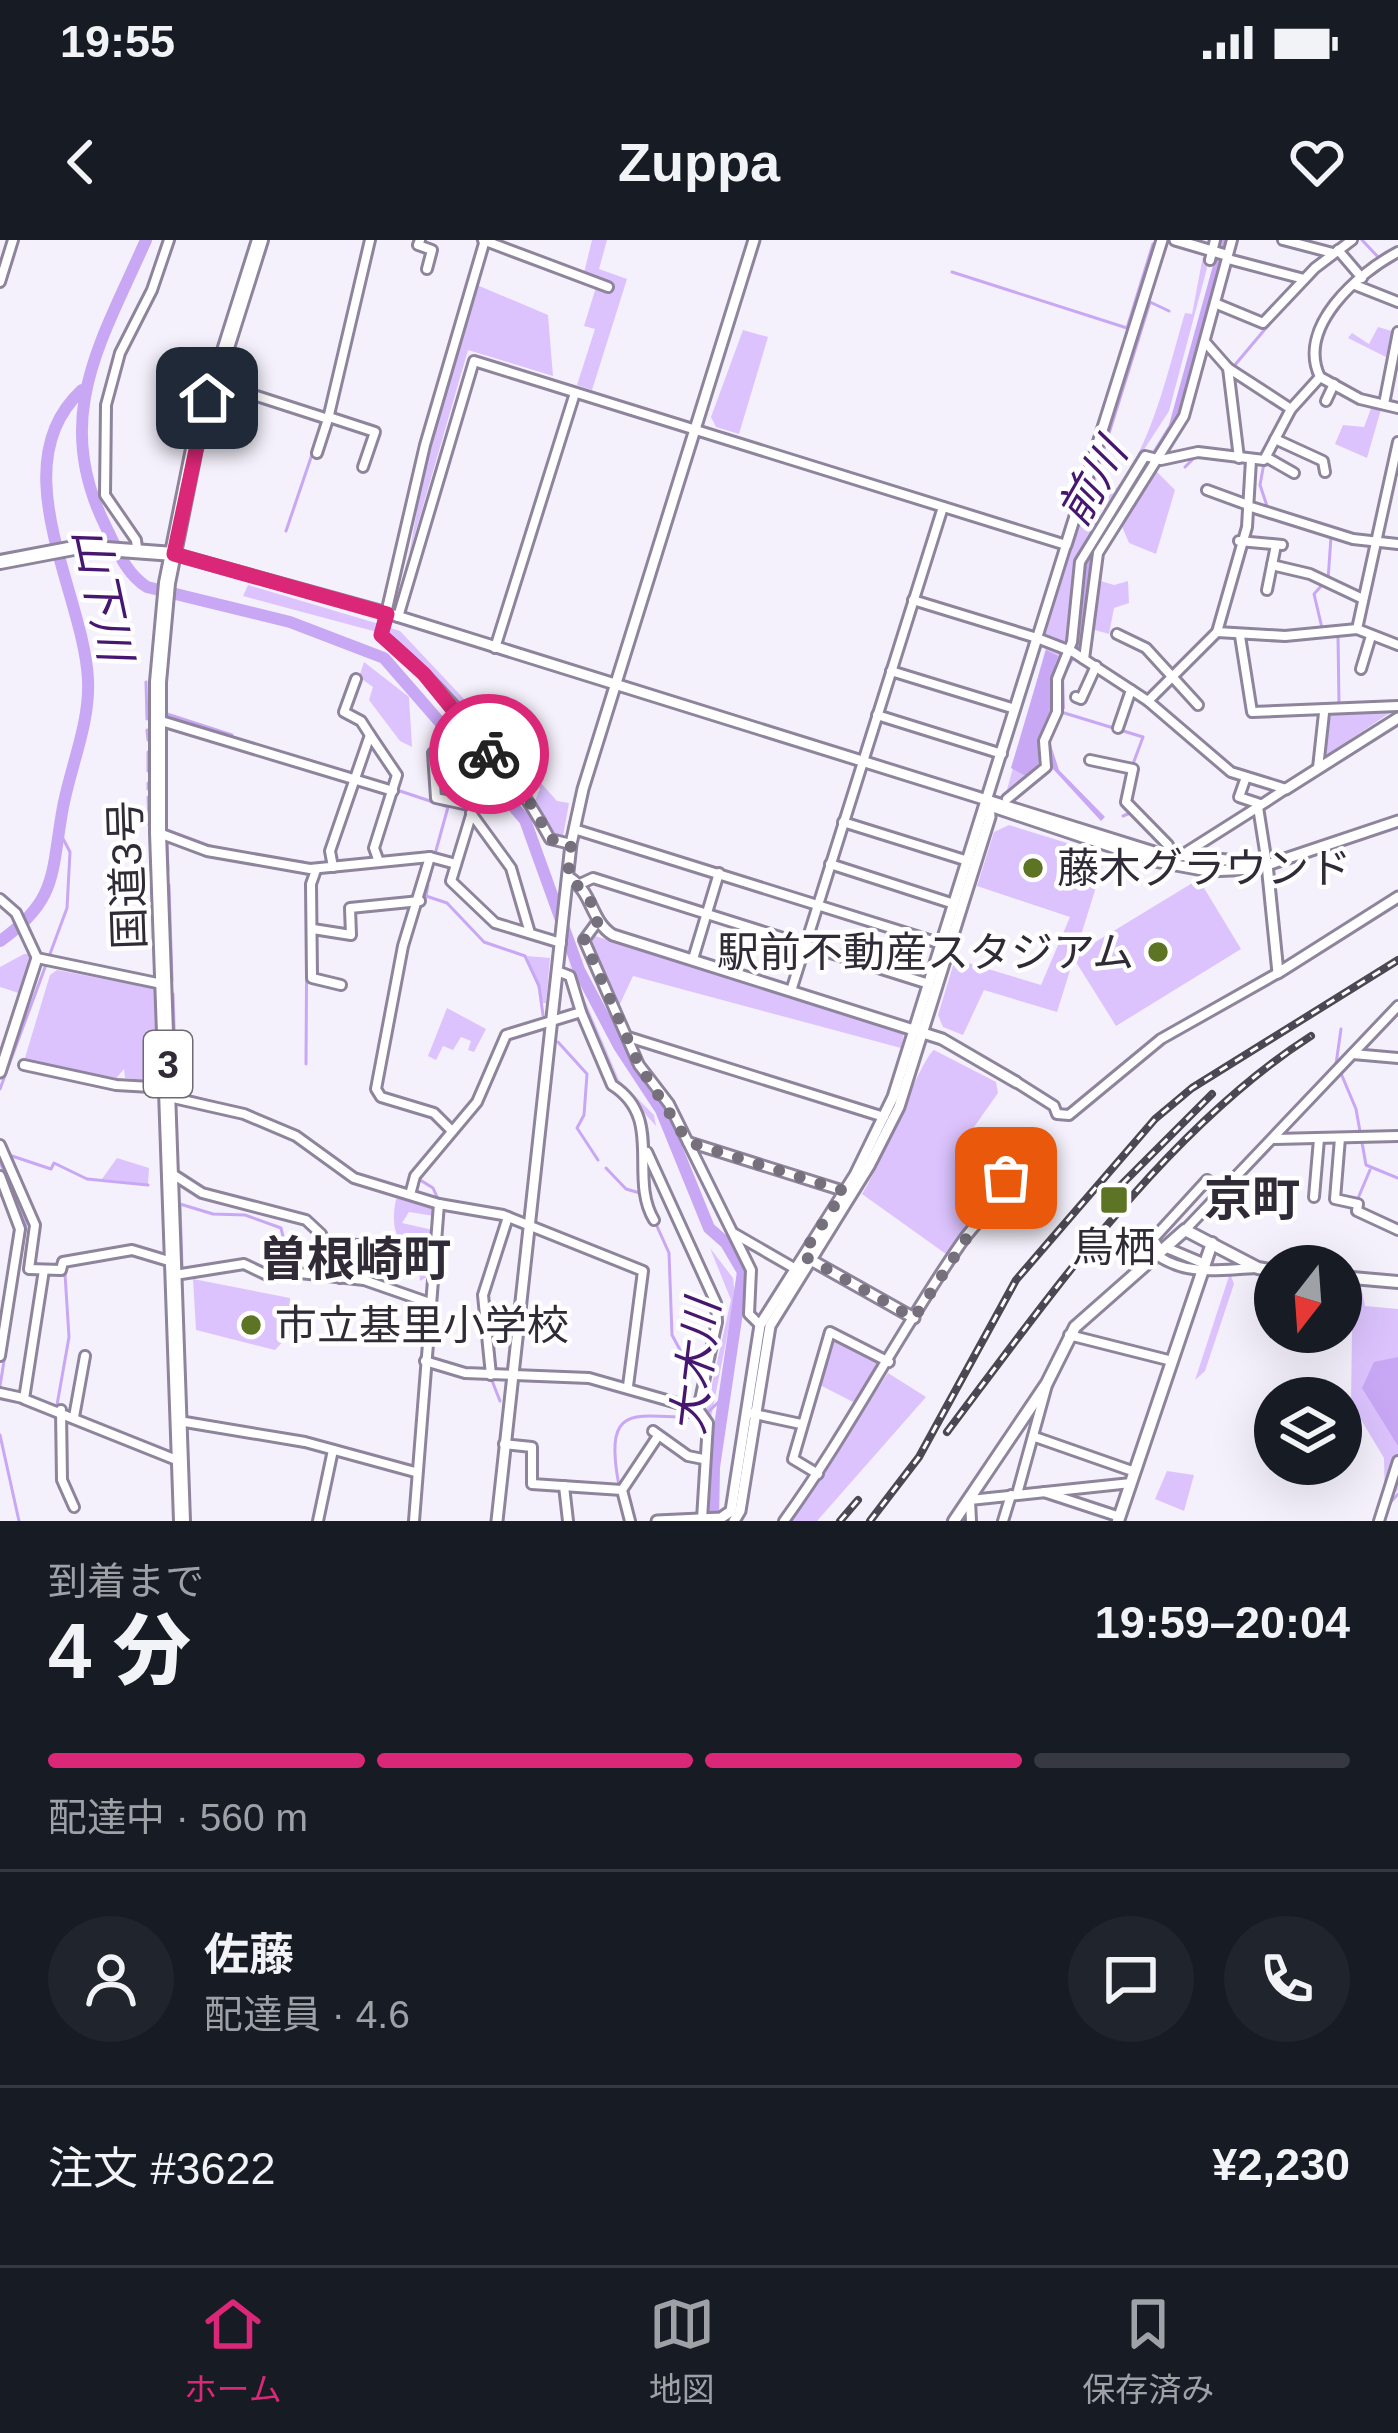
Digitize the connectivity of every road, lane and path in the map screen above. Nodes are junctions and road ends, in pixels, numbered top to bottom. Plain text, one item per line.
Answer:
1 (13, 240) edge
2 (169, 240) edge
3 (260, 240) edge
4 (370, 240) edge
5 (420, 240) edge
6 (484, 240) edge
7 (754, 240) edge
8 (1162, 240) edge
9 (1175, 240) edge
10 (1232, 240) edge
11 (1282, 240) edge
12 (1352, 240) edge
13 (1336, 252) junction
14 (1398, 252) edge
15 (1220, 254) edge
16 (427, 268) dead end
17 (1304, 279) junction
18 (0, 282) edge
19 (1358, 282) junction
20 (608, 287) dead end
21 (1398, 302) edge
22 (1216, 303) junction
23 (1398, 332) edge
24 (1206, 343) junction
25 (1228, 368) junction
26 (1319, 377) junction
27 (1334, 384) junction
28 (575, 393) junction
29 (207, 398) junction
30 (1326, 401) dead end
31 (1384, 404) junction
32 (1398, 408) edge
33 (1292, 409) junction
34 (328, 418) junction
35 (694, 430) junction
36 (1276, 440) junction
37 (1398, 442) edge
38 (316, 453) dead end
39 (1266, 457) junction
40 (1239, 458) junction
41 (1155, 459) junction
42 (1251, 460) junction
43 (363, 467) dead end
44 (1325, 472) dead end
45 (1294, 473) dead end
46 (1207, 490) dead end
47 (1248, 506) junction
48 (943, 507) junction
49 (1239, 541) junction
50 (1375, 541) junction
51 (1398, 544) edge
52 (1066, 545) junction
53 (130, 547) junction
54 (174, 554) junction
55 (0, 562) edge
56 (1272, 565) junction
57 (1267, 590) dead end
58 (1363, 599) junction
59 (913, 600) junction
60 (393, 615) junction
61 (1357, 629) junction
62 (1217, 632) junction
63 (1117, 634) dead end
64 (1240, 635) junction
65 (1371, 636) junction
66 (1036, 638) junction
67 (1398, 645) edge
68 (495, 648) junction
69 (1076, 654) junction
70 (1096, 666) junction
71 (1361, 669) dead end
72 (891, 671) junction
73 (356, 679) dead end
74 (1170, 679) junction
75 (614, 684) junction
76 (1131, 690) junction
77 (1076, 698) dead end
78 (1148, 701) junction
79 (1198, 705) dead end
80 (1398, 706) edge
81 (1017, 709) junction
82 (1324, 713) junction
83 (877, 715) junction
84 (1398, 718) edge
85 (157, 720) junction
86 (1118, 728) dead end
87 (370, 735) junction
88 (433, 753) dead end
89 (1003, 754) junction
90 (1090, 760) dead end
91 (862, 763) junction
92 (1318, 768) junction
93 (505, 775) junction
94 (1246, 777) junction
95 (355, 779) junction
96 (1286, 789) junction
97 (392, 791) junction
98 (1007, 799) dead end
99 (988, 803) junction
100 (1260, 806) junction
101 (472, 810) junction
102 (1398, 821) edge
103 (843, 823) junction
104 (574, 829) junction
105 (158, 832) junction
106 (571, 844) junction
107 (1172, 856) junction
108 (430, 857) junction
109 (968, 861) junction
110 (379, 862) junction
111 (456, 863) junction
112 (830, 864) junction
113 (1267, 864) junction
114 (333, 867) junction
115 (317, 868) junction
116 (719, 873) junction
117 (568, 877) junction
118 (580, 884) junction
119 (1398, 897) edge
120 (0, 899) edge
121 (420, 901) junction
122 (817, 904) junction
123 (955, 904) junction
124 (706, 914) junction
125 (598, 921) junction
126 (312, 928) junction
127 (530, 933) junction
128 (561, 943) junction
129 (942, 944) junction
130 (805, 946) junction
131 (37, 958) junction
132 (693, 959) junction
133 (557, 971) junction
134 (1278, 974) junction
135 (164, 984) junction
136 (929, 984) junction
137 (341, 985) dead end
138 (791, 991) junction
139 (1398, 1007) edge
140 (581, 1012) junction
141 (551, 1023) junction
142 (919, 1031) junction
143 (627, 1036) junction
144 (1352, 1054) junction
145 (1398, 1058) edge
146 (24, 1065) dead end
147 (0, 1072) edge
148 (1016, 1082) joint
149 (169, 1092) junction
150 (884, 1117) junction
151 (452, 1131) junction
152 (1398, 1136) edge
153 (1319, 1138) junction
154 (1340, 1138) junction
155 (1273, 1139) junction
156 (688, 1142) junction
157 (1, 1145) edge
158 (647, 1152) junction
159 (1005, 1170) dead end
160 (171, 1173) junction
161 (0, 1176) edge
162 (411, 1191) junction
163 (844, 1191) junction
164 (1222, 1191) junction
165 (1314, 1197) dead end
166 (439, 1204) junction
167 (508, 1217) junction
168 (654, 1220) dead end
169 (529, 1225) junction
170 (1398, 1229) edge
171 (1184, 1231) junction
172 (734, 1233) junction
173 (324, 1241) junction
174 (1212, 1243) junction
175 (1162, 1252) junction
176 (806, 1258) junction
177 (1254, 1266) edge
178 (794, 1268) junction
179 (1254, 1268) edge
180 (174, 1269) junction
181 (1203, 1269) junction
182 (44, 1270) junction
183 (340, 1278) junction
184 (1362, 1278) edge
185 (1398, 1279) edge
186 (364, 1280) junction
187 (430, 1303) junction
188 (914, 1318) junction
189 (760, 1325) junction
190 (2, 1331) edge
191 (1070, 1336) junction
192 (0, 1356) edge
193 (85, 1356) dead end
194 (425, 1361) junction
195 (1172, 1361) junction
196 (889, 1362) junction
197 (491, 1375) junction
198 (512, 1375) junction
199 (1047, 1383) junction
200 (628, 1386) junction
201 (0, 1393) edge
202 (24, 1399) junction
203 (698, 1409) junction
204 (61, 1411) junction
205 (749, 1413) junction
206 (74, 1417) junction
207 (179, 1421) junction
208 (801, 1424) junction
209 (1034, 1437) junction
210 (504, 1444) junction
211 (333, 1450) junction
212 (703, 1459) junction
213 (1398, 1461) edge
214 (181, 1462) junction
215 (416, 1472) junction
216 (818, 1474) junction
217 (1133, 1477) junction
218 (564, 1486) junction
219 (622, 1490) junction
220 (1044, 1492) junction
221 (1014, 1495) junction
222 (970, 1500) junction
223 (74, 1507) dead end
224 (735, 1518) edge
225 (1119, 1519) edge
226 (702, 1520) edge
227 (182, 1521) edge
228 (318, 1521) edge
229 (414, 1521) edge
230 (497, 1521) edge
231 (568, 1521) edge
232 (630, 1521) edge
233 (657, 1521) edge
234 (784, 1521) edge
235 (954, 1521) edge
236 (971, 1521) edge
237 (1003, 1521) edge
238 (1379, 1521) edge

1 - 18 street
2 - 53 street
3 - 29 highway, 国道3号 / 3
4 - 34 street
5 - 16 street
6 - 20 street
6 - 60 street
7 - 35 street
8 - 52 street
9 - 15 street
10 - 15 street
11 - 13 street
12 - 13 street
13 - 17 street
13 - 19 street
14 - 19 street
15 - 17 street
15 - 22 street
17 - 22 street
19 - 21 street
19 - 26 street
22 - 24 street
23 - 31 street
24 - 25 street
24 - 41 street
25 - 33 street
25 - 40 street
26 - 27 street
26 - 33 street
27 - 30 street
27 - 31 street
28 - 35 street
28 - 60 street
28 - 68 street
29 - 34 street
29 - 54 highway, 国道3号 / 3
31 - 32 street
33 - 36 street
34 - 38 street
34 - 43 street
35 - 48 street
35 - 75 street
36 - 39 street
36 - 44 street
37 - 50 street
39 - 42 street
39 - 45 street
40 - 41 street
40 - 42 street
41 - 69 street
41 - 69 street
42 - 47 street
46 - 47 street
47 - 49 street
47 - 50 street
48 - 52 street
48 - 59 street
49 - 56 street
49 - 62 street
50 - 51 street
50 - 58 street
52 - 66 street
53 - 54 main road
53 - 55 main road
54 - 60 street
54 - 85 highway, 国道3号 / 3
56 - 57 street
56 - 58 street
58 - 61 street
59 - 66 street
59 - 72 street
60 - 68 street
60 - 93 street
61 - 64 street
61 - 65 street
62 - 64 street
62 - 74 street
63 - 74 street
64 - 82 street
65 - 67 street
65 - 71 street
66 - 69 street
66 - 81 street
68 - 75 street
69 - 70 street
69 - 98 street
70 - 76 street
70 - 77 street
72 - 81 street
72 - 83 street
73 - 87 street
74 - 78 street
74 - 79 street
75 - 91 street
75 - 104 street
76 - 78 street
76 - 86 street
78 - 94 street
80 - 82 street
81 - 89 street
82 - 92 street
83 - 89 street
83 - 91 street
84 - 92 street
85 - 95 street
85 - 105 highway, 国道3号 / 3
87 - 95 street
87 - 97 street
88 - 101 street
89 - 99 street
90 - 107 street
91 - 99 street
91 - 103 street
92 - 96 street
93 - 101 street
93 - 106 street
94 - 96 street
94 - 100 street
95 - 97 street
95 - 114 street
96 - 100 street
97 - 110 street
99 - 107 street
99 - 109 street
99 - 113 street
99 - 142 street
100 - 107 street
100 - 113 street
101 - 111 street
101 - 127 street
102 - 113 street
103 - 109 street
103 - 112 street
104 - 106 street
104 - 116 street
105 - 115 street
105 - 135 highway, 国道3号 / 3
106 - 117 street
107 - 113 street
108 - 110 street
108 - 111 street
108 - 121 street
109 - 123 street
110 - 114 street
111 - 127 street
112 - 122 street
112 - 123 street
113 - 134 street
114 - 115 street
115 - 126 street
116 - 122 street
116 - 124 street
117 - 118 street
117 - 128 street
118 - 124 street
118 - 125 street
119 - 134 street
120 - 131 street
121 - 126 street
121 - 151 street
122 - 129 street
122 - 130 street
123 - 129 street
124 - 130 street
124 - 132 street
125 - 132 street
125 - 143 street
126 - 137 street
127 - 128 street
128 - 133 street
129 - 136 street
130 - 136 street
130 - 138 street
131 - 135 street
131 - 147 street
132 - 138 street
133 - 140 street
133 - 141 street
134 - 148 street
135 - 149 highway, 国道3号 / 3
136 - 142 street
138 - 142 street
139 - 144 street
140 - 141 street
140 - 158 street
141 - 151 street
141 - 169 street
142 - 148 street
142 - 150 street
142 - 176 street
143 - 150 street
143 - 156 street
144 - 145 street
144 - 155 street
146 - 149 street
149 - 160 highway, 国道3号 / 3
149 - 162 street
150 - 163 street
151 - 162 street
152 - 154 street
153 - 154 street
153 - 155 street
153 - 165 street
154 - 170 street
155 - 164 street
156 - 163 street
156 - 172 street
157 - 182 street
158 - 168 street
158 - 203 street
159 - 188 street
160 - 173 street
160 - 180 highway, 国道3号 / 3
161 - 190 street
162 - 166 street
163 - 176 street
164 - 171 street
164 - 175 street
166 - 167 street
166 - 187 street
167 - 169 street
167 - 197 street
169 - 198 street
169 - 200 street
171 - 174 main road
171 - 175 main road
172 - 178 street
172 - 189 street
173 - 183 street
173 - 186 street
174 - 177 main road
174 - 181 main road
175 - 181 street
175 - 191 main road
176 - 178 street
176 - 188 street
176 - 205 street
178 - 189 street
179 - 181 street
180 - 182 street
180 - 183 street
180 - 207 highway, 国道3号 / 3
181 - 195 main road
182 - 202 street
183 - 186 street
184 - 185 main road
186 - 187 street
187 - 194 street
188 - 196 street
189 - 205 street
190 - 192 street
191 - 195 street
191 - 199 main road
193 - 206 street
194 - 197 street
194 - 215 street
195 - 217 main road
196 - 208 street
196 - 216 street
197 - 198 street
198 - 200 street
198 - 210 street
199 - 209 street
199 - 222 main road
200 - 203 street
201 - 202 street
202 - 204 street
203 - 212 street
204 - 206 street
204 - 223 street
205 - 208 street
205 - 224 street
206 - 214 street
207 - 211 street
207 - 214 highway, 国道3号 / 3
208 - 216 street
209 - 217 street
209 - 221 street
210 - 218 street
210 - 230 street
211 - 215 street
211 - 228 street
212 - 219 street
212 - 226 street
213 - 238 street
214 - 227 highway, 国道3号 / 3
215 - 229 street
216 - 234 street
217 - 220 street
217 - 225 main road
218 - 219 street
218 - 231 street
219 - 232 street
220 - 221 street
220 - 225 street
221 - 222 street
221 - 237 street
222 - 235 main road
222 - 236 street
224 - 226 street
226 - 233 street

